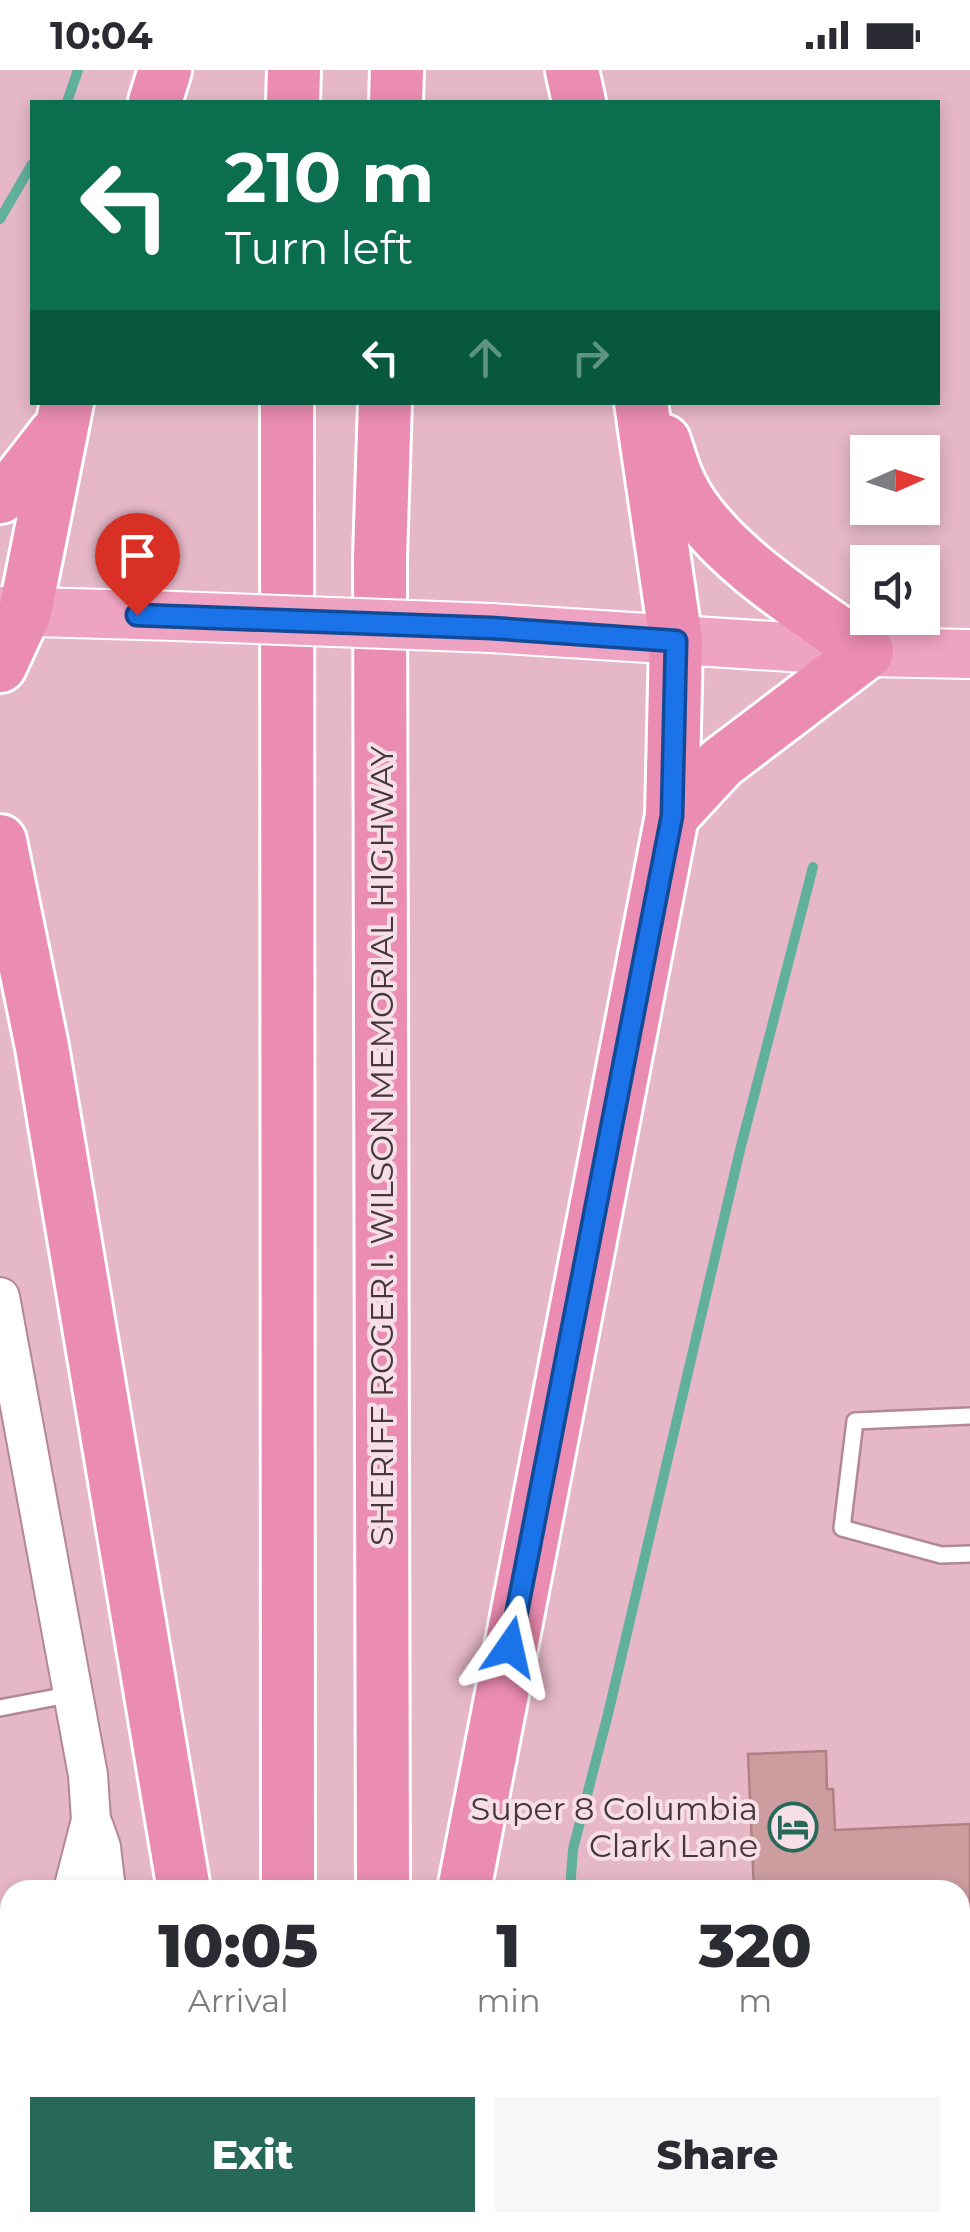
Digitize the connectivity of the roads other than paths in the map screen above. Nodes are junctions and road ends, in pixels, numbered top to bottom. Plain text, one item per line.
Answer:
1 (164, 70) edge
2 (294, 70) edge
3 (397, 70) edge
4 (572, 70) edge
5 (156, 100) edge
6 (292, 100) edge
7 (396, 100) edge
8 (579, 100) edge
9 (287, 405) edge
10 (385, 405) edge
11 (641, 405) edge
12 (650, 405) edge
13 (63, 416) edge
14 (0, 497) edge
15 (12, 611) edge
16 (676, 641) junction
17 (867, 652) junction
18 (970, 654) edge
19 (0, 666) edge
20 (672, 816) junction
21 (0, 841) edge
22 (0, 1297) edge
23 (6, 1368) edge
24 (970, 1416) edge
25 (970, 1554) edge
26 (73, 1694) junction
27 (0, 1708) edge
28 (91, 1820) junction
29 (76, 1880) edge
30 (105, 1880) edge
31 (182, 1880) edge
32 (288, 1880) edge
33 (383, 1880) edge
34 (466, 1880) edge

1 - 5 highway
2 - 6 highway
3 - 7 highway
4 - 8 highway
9 - 32 highway
10 - 33 highway, SHERIFF ROGER I. WILSON MEMORIAL HIGHWAY
11 - 16 highway
12 - 17 highway
13 - 14 highway
13 - 15 highway
15 - 16 highway, bridge
15 - 19 highway
16 - 17 highway
16 - 20 highway
17 - 18 highway
17 - 20 highway
20 - 34 highway
21 - 31 highway
22 - 23 street
23 - 26 street
24 - 25 lane
26 - 27 lane
26 - 28 street
28 - 29 street
28 - 30 street

